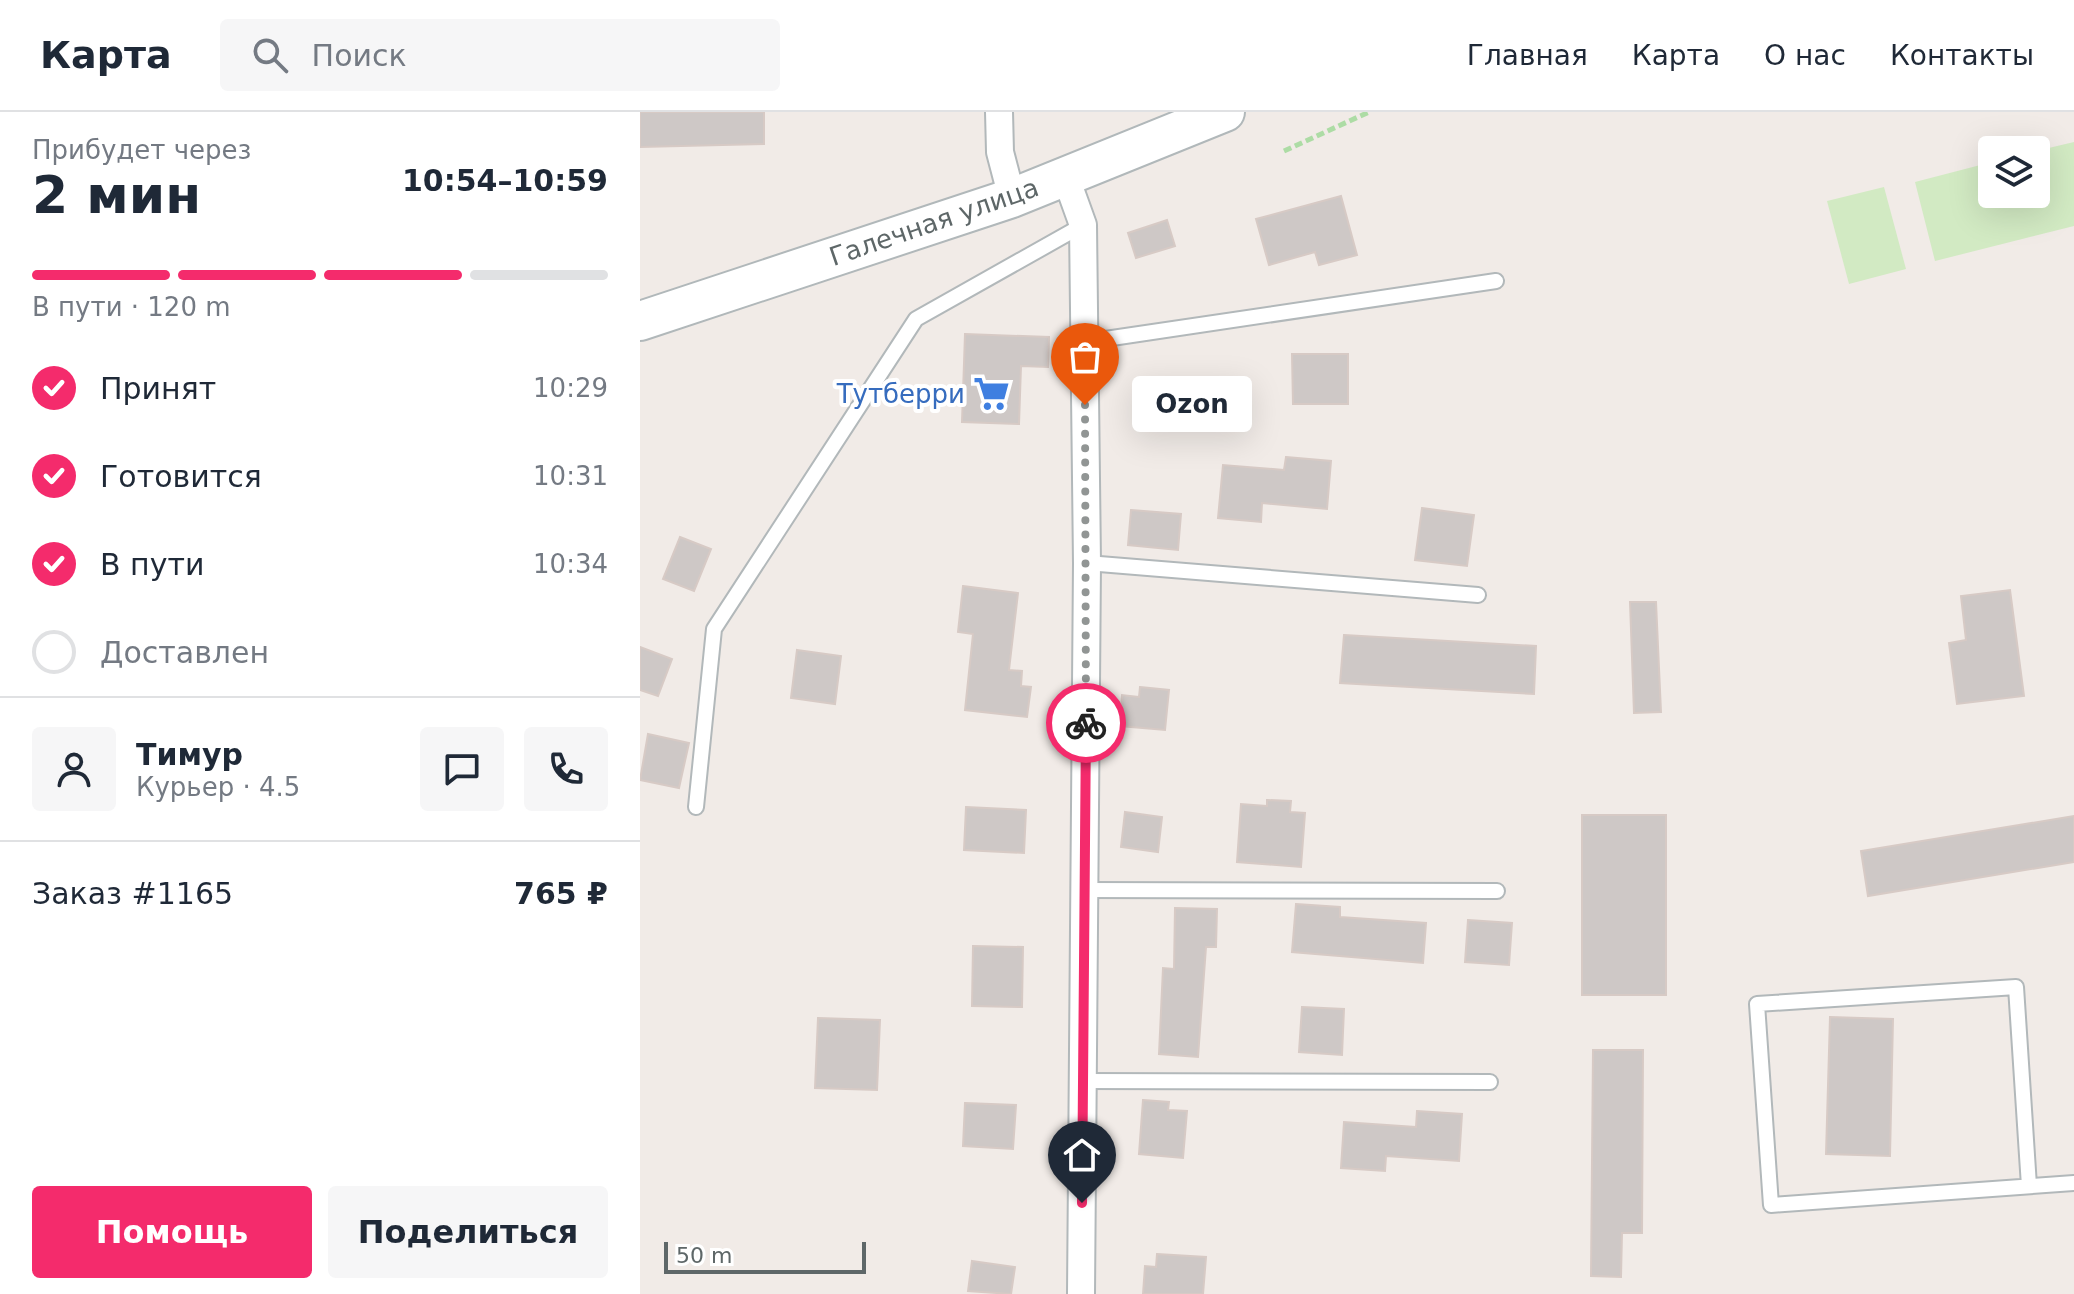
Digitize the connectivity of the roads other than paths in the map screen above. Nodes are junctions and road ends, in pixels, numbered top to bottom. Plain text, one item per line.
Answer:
1 (999, 112) edge
2 (1225, 112) edge
3 (1065, 175) junction
4 (1012, 198) junction
5 (1083, 225) junction
6 (1496, 281) dead end
7 (640, 321) edge
8 (1085, 342) junction
9 (1087, 563) junction
10 (1478, 595) dead end
11 (696, 807) dead end
12 (1084, 890) junction
13 (1497, 891) dead end
14 (1083, 1081) junction
15 (1490, 1082) dead end
16 (2074, 1183) edge
17 (2029, 1186) junction
18 (1081, 1294) edge

1 - 4 street
2 - 3 street, Галечная улица
3 - 4 street, Галечная улица
3 - 5 street
4 - 7 street, Галечная улица
5 - 8 street
5 - 11 lane
6 - 8 lane
8 - 9 street
9 - 10 lane
9 - 12 street
12 - 13 lane
12 - 14 street
14 - 15 lane
14 - 18 street
16 - 17 lane
17 - 17 lane

